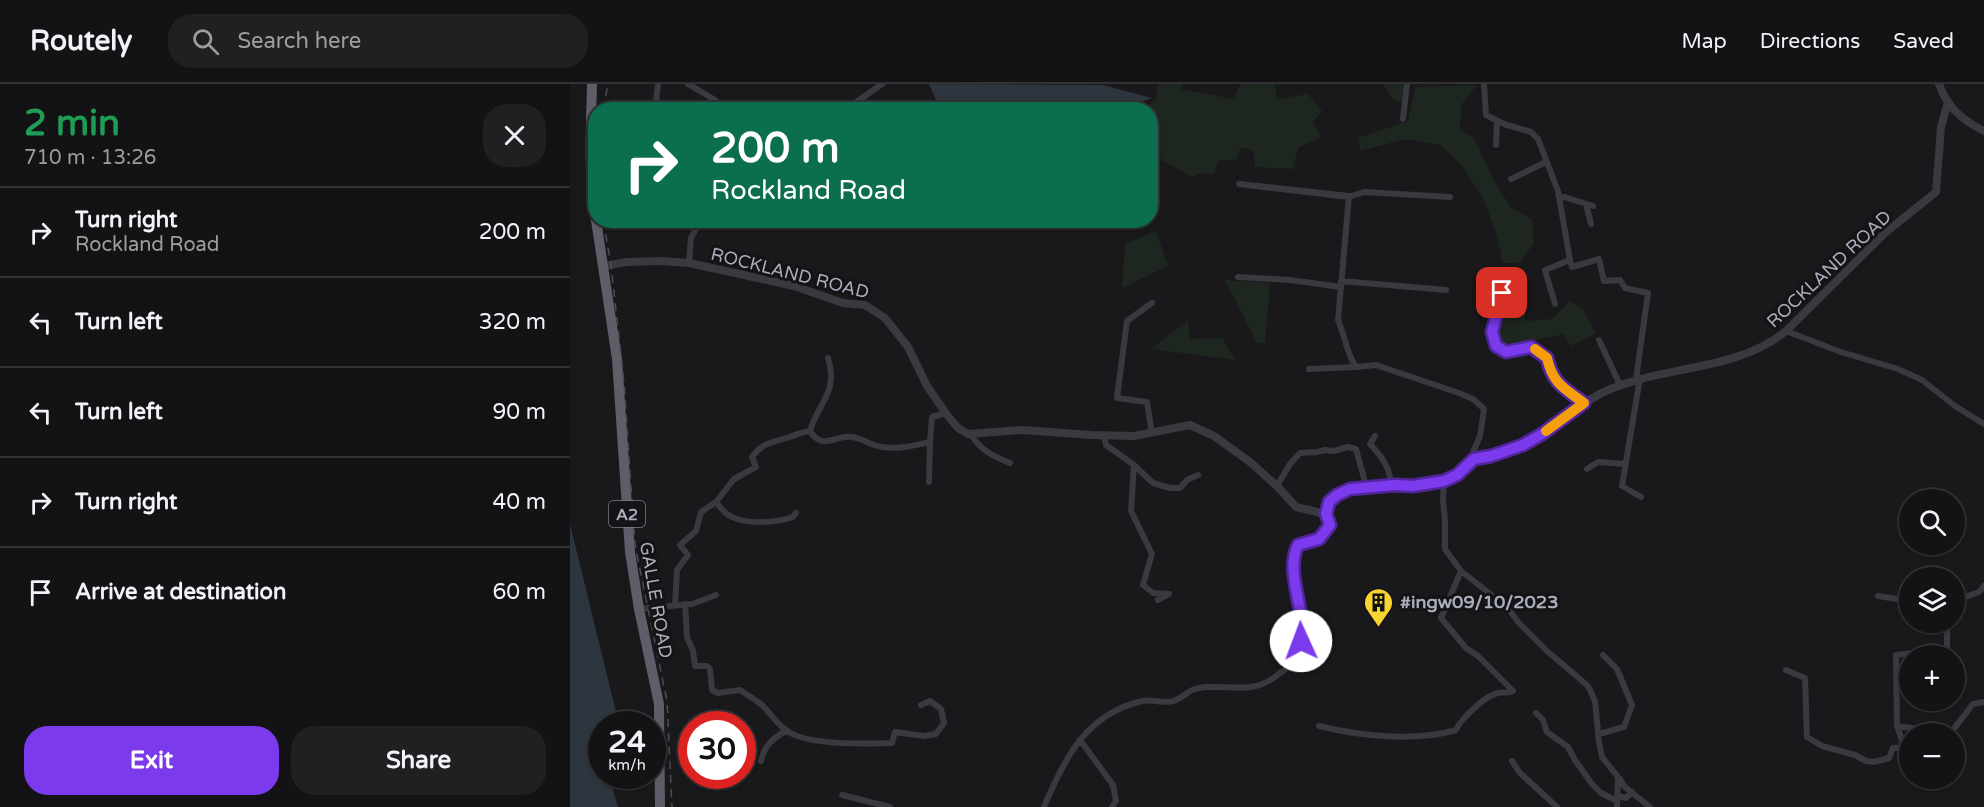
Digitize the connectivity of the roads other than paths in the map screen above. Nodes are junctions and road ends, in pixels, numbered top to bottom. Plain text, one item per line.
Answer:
1 (592, 84) edge
2 (658, 84) edge
3 (688, 84) edge
4 (882, 84) edge
5 (1407, 84) edge
6 (1484, 84) edge
7 (1939, 84) edge
8 (592, 102) edge
9 (656, 102) dead end
10 (717, 102) edge
11 (856, 102) edge
12 (1948, 102) junction
13 (1403, 119) dead end
14 (1497, 121) junction
15 (1984, 131) edge
16 (1496, 145) dead end
17 (1546, 162) junction
18 (1511, 179) dead end
19 (1558, 195) junction
20 (1349, 196) junction
21 (1450, 198) dead end
22 (1586, 204) junction
23 (1593, 206) dead end
24 (1592, 224) dead end
25 (598, 228) edge
26 (696, 228) edge
27 (1570, 260) junction
28 (689, 263) junction
29 (604, 266) junction
30 (1500, 271) dead end
31 (1238, 277) dead end
32 (1341, 284) junction
33 (1446, 290) dead end
34 (1152, 303) dead end
35 (1555, 303) dead end
36 (1786, 331) junction
37 (1599, 340) dead end
38 (828, 358) dead end
39 (1356, 367) junction
40 (1309, 369) dead end
41 (1638, 378) junction
42 (1620, 385) junction
43 (1584, 403) junction
44 (946, 413) junction
45 (1984, 424) edge
46 (810, 430) junction
47 (1152, 433) junction
48 (971, 435) junction
49 (1104, 436) junction
50 (1375, 436) dead end
51 (930, 442) junction
52 (1469, 462) junction
53 (1010, 463) dead end
54 (1626, 464) junction
55 (1134, 465) junction
56 (1587, 469) dead end
57 (1198, 475) dead end
58 (1444, 481) junction
59 (930, 482) dead end
60 (1391, 485) junction
61 (1277, 486) junction
62 (1367, 489) junction
63 (1641, 497) dead end
64 (716, 502) junction
65 (796, 513) dead end
66 (1326, 514) junction
67 (1461, 571) junction
68 (1984, 586) edge
69 (1981, 594) edge
70 (716, 595) dead end
71 (1878, 596) dead end
72 (1965, 598) edge
73 (1899, 599) edge
74 (1158, 600) dead end
75 (684, 604) junction
76 (675, 605) junction
77 (639, 609) junction
78 (1947, 633) edge
79 (1603, 655) dead end
80 (1786, 670) dead end
81 (1984, 702) edge
82 (921, 705) dead end
83 (1536, 713) dead end
84 (1319, 726) dead end
85 (1897, 726) junction
86 (786, 731) junction
87 (1599, 734) junction
88 (1080, 740) junction
89 (761, 760) dead end
90 (1512, 761) dead end
91 (1618, 777) junction
92 (1632, 792) junction
93 (842, 795) dead end
94 (1617, 801) edge
95 (660, 807) edge
96 (890, 807) edge
97 (1044, 807) edge
98 (1112, 807) edge
99 (1557, 807) edge
100 (1623, 807) edge
101 (1650, 807) edge

1 - 8 highway, GALLE ROAD / A2
2 - 9 street
3 - 10 street
4 - 11 street
5 - 13 street
6 - 14 street
7 - 12 street
12 - 15 street
12 - 36 street, ROCKLAND ROAD
14 - 16 street
14 - 17 street
17 - 18 street
17 - 19 street
19 - 22 street
19 - 27 street
20 - 20 street
20 - 21 street
20 - 32 street
22 - 23 street
22 - 24 street
25 - 29 highway, GALLE ROAD / A2
26 - 28 street
27 - 35 street
27 - 41 street
28 - 29 street, ROCKLAND ROAD
28 - 44 street, ROCKLAND ROAD
29 - 77 highway, GALLE ROAD / A2
30 - 43 street
31 - 32 street
32 - 33 street
32 - 39 street
34 - 47 street
36 - 41 street, ROCKLAND ROAD
36 - 45 street
37 - 42 street
38 - 46 street
39 - 40 street
39 - 52 street
41 - 42 street, ROCKLAND ROAD
41 - 54 street
42 - 43 street, ROCKLAND ROAD
43 - 52 street, ROCKLAND ROAD
44 - 48 street, ROCKLAND ROAD
44 - 51 street
46 - 51 street
46 - 64 street
47 - 49 street
47 - 61 street
48 - 49 street
48 - 53 street
49 - 55 street
50 - 60 street
51 - 59 street
52 - 58 street, ROCKLAND ROAD
54 - 56 street
54 - 63 street
55 - 57 street
55 - 74 street
58 - 60 street, ROCKLAND ROAD
58 - 67 street
60 - 62 street, ROCKLAND ROAD
61 - 62 street
61 - 66 street
62 - 66 street, ROCKLAND ROAD
64 - 65 street
64 - 76 street
66 - 88 street
67 - 84 street
67 - 87 street
68 - 69 street
69 - 72 street
70 - 75 street
71 - 73 street
75 - 76 street
75 - 86 street
76 - 77 street
77 - 95 highway, GALLE ROAD / A2
78 - 85 street
79 - 87 street
80 - 85 street
81 - 85 street
82 - 86 street
83 - 94 street
86 - 89 street
87 - 91 street
88 - 97 street
88 - 98 street
90 - 99 street
91 - 92 street
91 - 94 street
92 - 94 street
92 - 101 street
93 - 96 street
94 - 100 street

